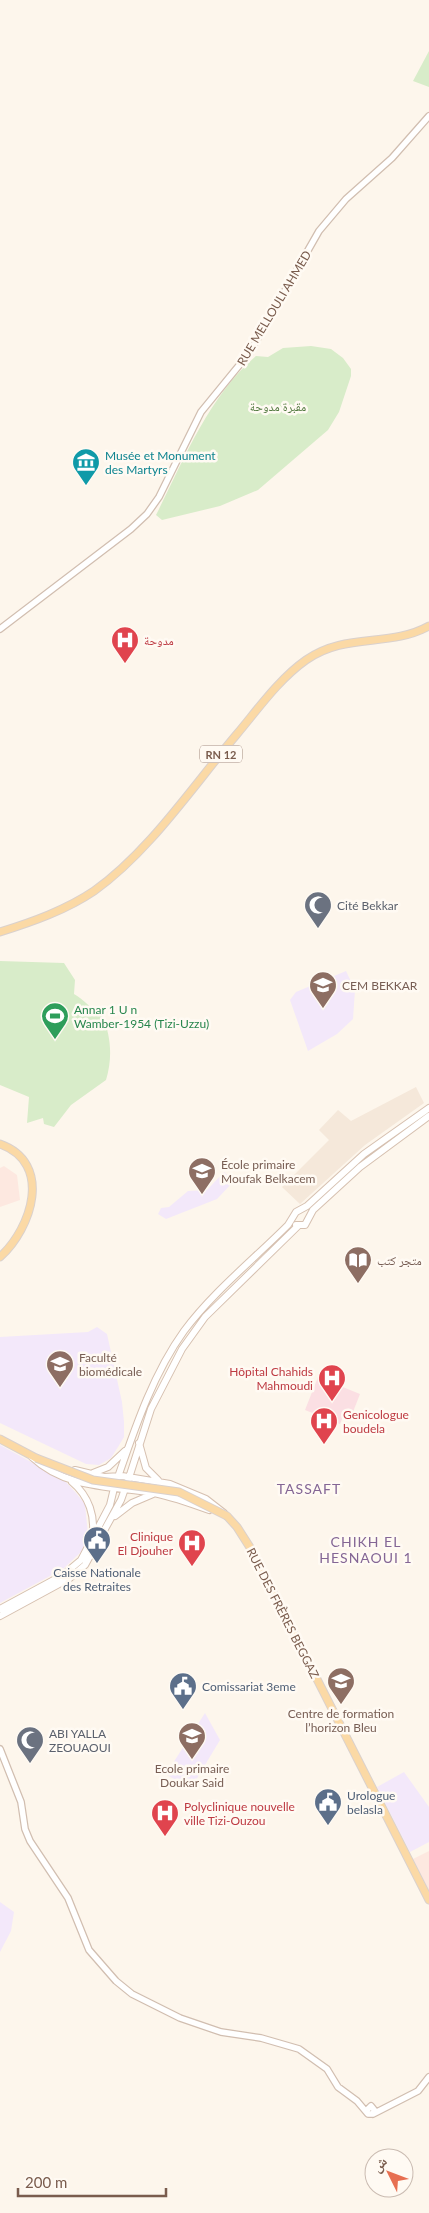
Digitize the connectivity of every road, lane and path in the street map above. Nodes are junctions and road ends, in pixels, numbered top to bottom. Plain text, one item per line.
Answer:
1 (429, 116) edge
2 (429, 626) edge
3 (0, 630) edge
4 (0, 932) edge
5 (429, 1108) edge
6 (429, 1116) edge
7 (0, 1144) edge
8 (300, 1211) junction
9 (308, 1217) junction
10 (293, 1219) junction
11 (298, 1226) junction
12 (0, 1257) edge
13 (0, 1439) edge
14 (138, 1442) junction
15 (129, 1446) junction
16 (33, 1456) junction
17 (89, 1474) junction
18 (69, 1479) junction
19 (159, 1481) junction
20 (121, 1483) junction
21 (154, 1493) junction
22 (226, 1516) junction
23 (107, 1525) junction
24 (92, 1542) junction
25 (0, 1609) edge
26 (0, 1616) edge
27 (0, 1749) edge
28 (429, 1900) edge
29 (429, 2077) edge
30 (386, 2107) junction
31 (369, 2108) junction

1 - 3 street, RUE MELLOULI AHMED
2 - 4 main road, RN 12
5 - 8 main road
6 - 9 main road
7 - 12 main road
8 - 9 main road
8 - 10 main road
9 - 11 main road
10 - 11 main road
10 - 15 main road
11 - 14 main road
13 - 16 main road
14 - 19 main road
14 - 20 main road
15 - 17 main road
15 - 20 main road
16 - 17 main road
16 - 18 main road
16 - 22 main road, bridge
17 - 20 main road
18 - 20 main road
18 - 24 main road
19 - 20 main road
19 - 22 main road
20 - 21 main road
20 - 23 main road
20 - 24 main road
21 - 22 main road
21 - 23 main road
22 - 28 main road, RUE DES FRÈRES BEGGAZ
23 - 26 main road
24 - 25 main road
27 - 31 street
29 - 30 street
30 - 31 street
30 - 31 street

